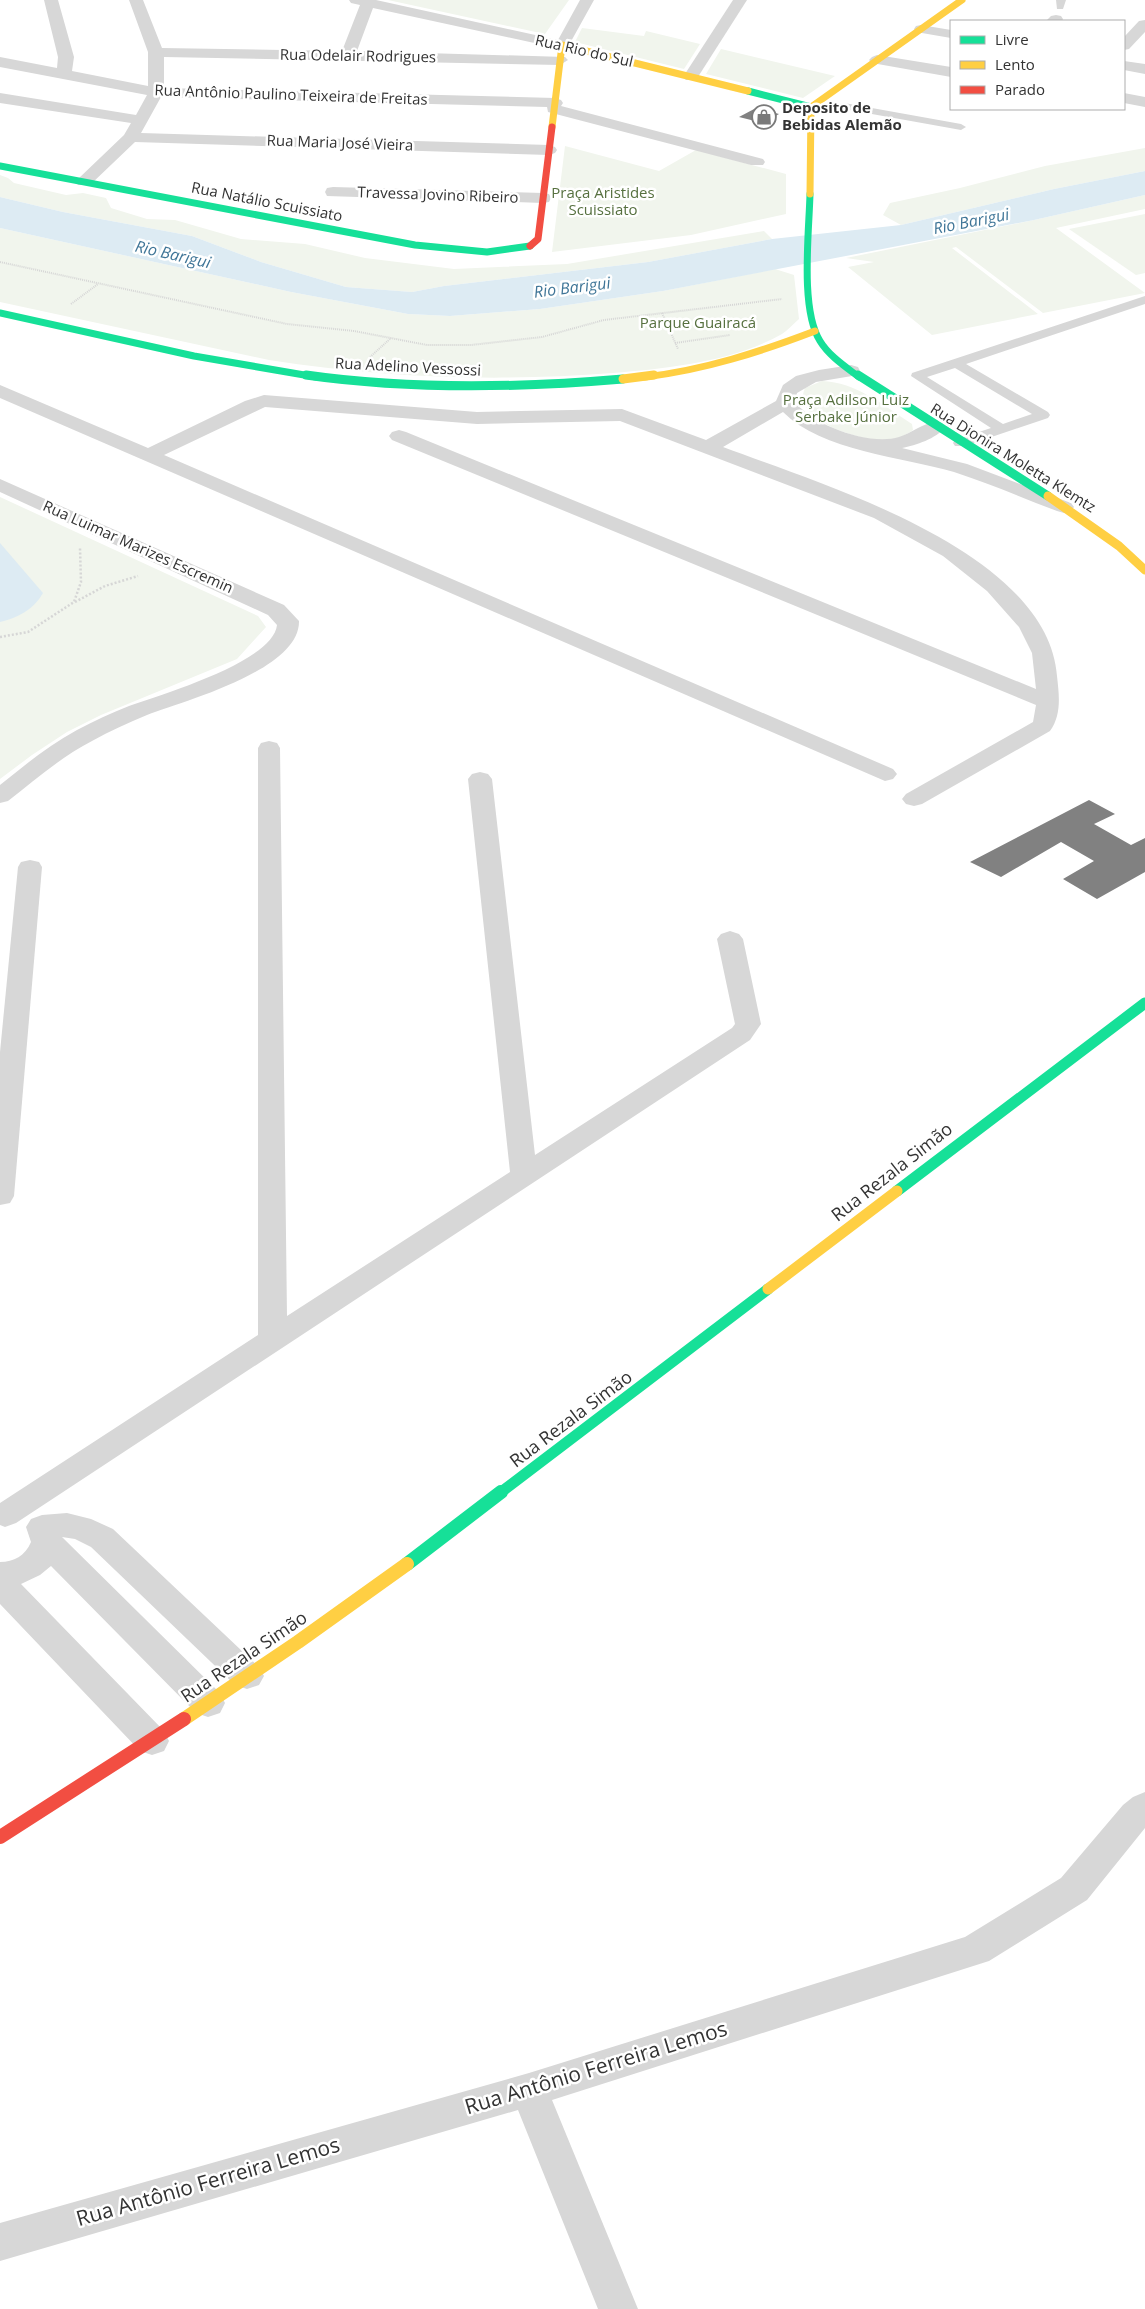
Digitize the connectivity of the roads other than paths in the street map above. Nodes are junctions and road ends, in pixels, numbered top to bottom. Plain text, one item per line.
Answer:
1 (36, 0) edge
2 (136, 0) edge
3 (587, 0) edge
4 (740, 0) edge
5 (962, 0) edge
6 (362, 1) edge
7 (52, 2) edge
8 (1144, 24) edge
9 (921, 29) junction
10 (950, 34) edge
11 (1125, 45) edge
12 (156, 52) junction
13 (561, 52) junction
14 (348, 56) junction
15 (877, 60) junction
16 (0, 62) edge
17 (1125, 66) edge
18 (1145, 69) edge
19 (950, 72) edge
20 (64, 74) junction
21 (691, 77) junction
22 (156, 92) junction
23 (0, 98) edge
24 (1125, 98) edge
25 (1145, 102) edge
26 (554, 106) junction
27 (811, 107) junction
28 (140, 120) junction
29 (961, 127) dead end
30 (131, 137) junction
31 (549, 150) junction
32 (757, 162) dead end
33 (0, 166) edge
34 (84, 182) junction
35 (333, 192) dead end
36 (543, 198) junction
37 (1145, 300) edge
38 (0, 313) edge
39 (815, 331) junction
40 (956, 363) junction
41 (851, 371) junction
42 (0, 391) edge
43 (786, 403) junction
44 (935, 427) junction
45 (1001, 430) junction
46 (399, 436) dead end
47 (960, 443) junction
48 (872, 446) junction
49 (708, 447) junction
50 (148, 455) junction
51 (0, 485) edge
52 (1065, 507) junction
53 (1145, 570) edge
54 (1048, 702) junction
55 (269, 748) dead end
56 (885, 774) dead end
57 (480, 779) dead end
58 (0, 796) edge
59 (914, 799) dead end
60 (30, 867) dead end
61 (730, 939) dead end
62 (1145, 1003) edge
63 (524, 1176) junction
64 (0, 1196) edge
65 (273, 1341) junction
66 (3, 1516) edge
67 (45, 1534) junction
68 (0, 1574) edge
69 (0, 1583) edge
70 (247, 1676) junction
71 (208, 1703) junction
72 (152, 1741) junction
73 (1145, 1808) edge
74 (0, 1837) edge
75 (529, 2090) junction
76 (0, 2242) edge
77 (618, 2309) edge

1 - 7 street
2 - 12 street
3 - 13 street
4 - 21 street
5 - 9 main road
6 - 13 street, Rua Rio do Sul
6 - 14 street
7 - 20 street
8 - 11 street
9 - 10 street
9 - 15 main road
12 - 14 street, Rua Odelair Rodrigues
12 - 22 street
13 - 14 street, Rua Odelair Rodrigues
13 - 21 main road, Rua Rio do Sul
13 - 26 main road
15 - 19 street
15 - 27 main road
16 - 20 street, Rua Antônio Paulino Teixeira de Freitas
17 - 18 street
20 - 22 street, Rua Antônio Paulino Teixeira de Freitas
21 - 27 main road, Rua Rio do Sul
22 - 26 street, Rua Antônio Paulino Teixeira de Freitas
22 - 28 street
23 - 28 street
24 - 25 street
26 - 31 main road
26 - 32 street, Rua Antônio Paulino Teixeira de Freitas
27 - 29 lane
27 - 39 main road, Rua Dionira Moletta Klemtz
28 - 30 street
30 - 31 street, Rua Maria José Vieira
30 - 34 street
31 - 36 main road
33 - 34 main road, Rua Natálio Scuissiato
34 - 36 main road, Rua Natálio Scuissiato
35 - 36 street, Travessa Jovino Ribeiro
37 - 40 lane
38 - 39 main road, Rua Adelino Vessossi
39 - 41 main road, Rua Dionira Moletta Klemtz
40 - 45 lane
40 - 45 lane
41 - 43 street
41 - 44 main road, Rua Dionira Moletta Klemtz
42 - 50 street
43 - 48 street
43 - 49 street
44 - 47 main road, Rua Dionira Moletta Klemtz
44 - 48 street
45 - 47 lane
46 - 54 street
47 - 52 main road, Rua Dionira Moletta Klemtz
48 - 52 street
49 - 50 street
49 - 54 street
50 - 56 street
51 - 58 street, Rua Luimar Marizes Escremin
52 - 53 main road, Rua Dionira Moletta Klemtz
54 - 59 street
55 - 65 street
57 - 63 street
60 - 64 street
61 - 63 street
62 - 70 main road, Rua Rezala Simão
63 - 65 street
65 - 66 street
66 - 67 street
67 - 68 street
67 - 70 street
67 - 71 street
69 - 72 street
70 - 71 main road, Rua Rezala Simão
71 - 72 main road, Rua Rezala Simão
72 - 74 main road, Rua Rezala Simão
73 - 75 street, Rua Antônio Ferreira Lemos
75 - 76 street, Rua Antônio Ferreira Lemos
75 - 77 street

